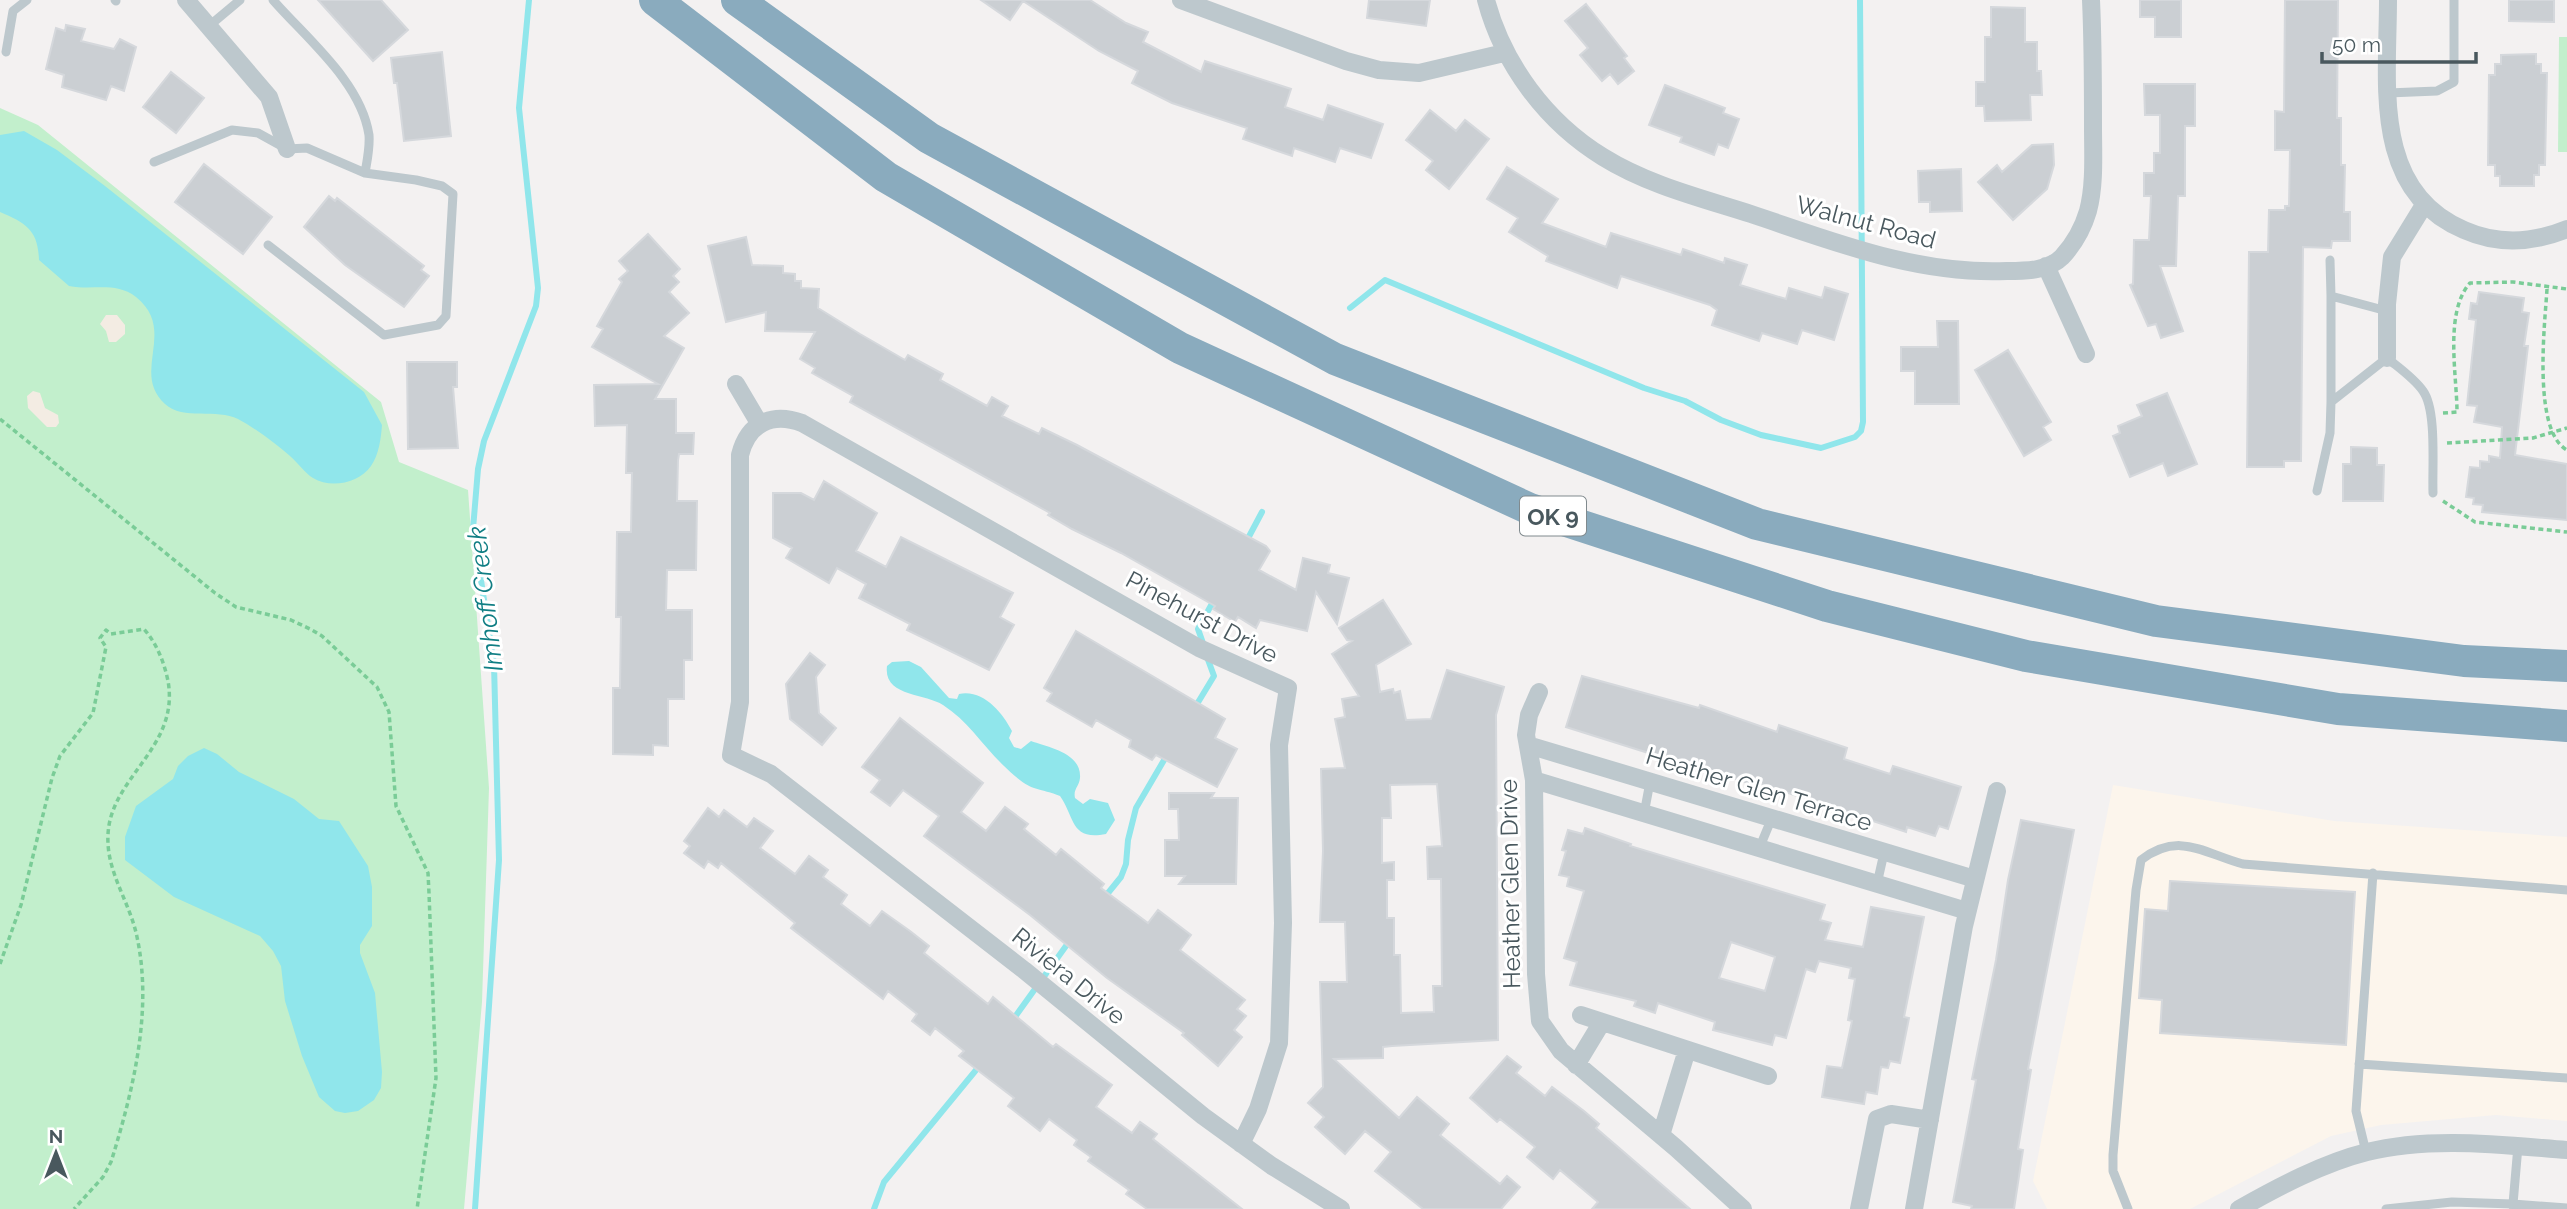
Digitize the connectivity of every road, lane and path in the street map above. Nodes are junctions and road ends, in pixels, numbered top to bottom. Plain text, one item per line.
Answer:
1 (27, 0) edge
2 (186, 0) edge
3 (240, 0) edge
4 (273, 0) edge
5 (655, 0) edge
6 (737, 0) edge
7 (1181, 0) edge
8 (1486, 0) edge
9 (2091, 0) edge
10 (2388, 0) edge
11 (2454, 0) edge
12 (209, 26) junction
13 (6, 52) dead end
14 (1504, 53) junction
15 (2388, 93) junction
16 (287, 149) junction
17 (154, 162) dead end
18 (366, 173) junction
19 (2424, 205) junction
20 (2567, 229) edge
21 (268, 245) dead end
22 (2330, 260) dead end
23 (2046, 266) junction
24 (2547, 289) junction
25 (2567, 289) edge
26 (2331, 296) junction
27 (2387, 311) junction
28 (2086, 354) dead end
29 (2387, 358) junction
30 (736, 384) dead end
31 (2331, 402) junction
32 (2430, 414) junction
33 (0, 419) edge
34 (758, 423) junction
35 (2567, 428) edge
36 (2553, 434) junction
37 (2431, 443) junction
38 (2567, 450) edge
39 (2317, 491) dead end
40 (2433, 493) joint
41 (2567, 532) edge
42 (2567, 666) edge
43 (1539, 692) dead end
44 (2567, 726) edge
45 (1528, 745) junction
46 (1534, 780) junction
47 (1650, 782) junction
48 (1997, 791) dead end
49 (1644, 814) junction
50 (1771, 820) junction
51 (1759, 849) junction
52 (1884, 853) junction
53 (2373, 873) junction
54 (1975, 879) junction
55 (1877, 884) junction
56 (2567, 890) edge
57 (1967, 911) junction
58 (0, 964) edge
59 (1581, 1016) dead end
60 (1602, 1022) junction
61 (1688, 1050) junction
62 (2359, 1064) junction
63 (1576, 1065) junction
64 (1768, 1076) dead end
65 (2567, 1078) edge
66 (1930, 1121) junction
67 (1661, 1135) junction
68 (1241, 1144) junction
69 (2518, 1146) junction
70 (2567, 1150) edge
71 (2366, 1152) junction
72 (2513, 1206) edge
73 (2567, 1208) edge
74 (74, 1209) edge
75 (417, 1209) edge
76 (1341, 1209) edge
77 (1743, 1209) edge
78 (1859, 1209) edge
79 (1914, 1209) edge
80 (2128, 1209) edge
81 (2239, 1209) edge
82 (2386, 1209) edge

1 - 13 lane
2 - 12 street
3 - 12 lane
4 - 18 lane
5 - 44 highway, OK 9
6 - 42 highway, OK 9
7 - 14 street
8 - 14 street, Walnut Road
9 - 23 street
10 - 15 street
11 - 15 lane
12 - 16 street
14 - 23 street, Walnut Road
15 - 19 street
16 - 17 lane
16 - 18 lane
18 - 21 lane
19 - 20 street
19 - 27 street
22 - 26 lane
23 - 28 street
24 - 25 path
24 - 32 path
24 - 36 path
26 - 27 lane
26 - 31 lane
27 - 29 street
29 - 31 lane
29 - 32 lane
30 - 34 street
31 - 39 lane
32 - 37 lane
33 - 75 path
34 - 68 street, Riviera Drive
34 - 68 street, Pinehurst Drive
35 - 36 path
36 - 37 path
36 - 38 path
37 - 40 lane
40 - 41 path
43 - 45 street, Heather Glen Drive
45 - 46 street, Heather Glen Drive
45 - 47 street, Heather Glen Terrace
46 - 49 street
46 - 63 street, Heather Glen Drive
47 - 49 lane
47 - 50 street, Heather Glen Terrace
48 - 54 street
49 - 51 street
50 - 51 lane
50 - 52 street, Heather Glen Terrace
51 - 55 street
52 - 54 street, Heather Glen Terrace
52 - 55 lane
53 - 56 lane
53 - 62 lane
53 - 80 lane
54 - 57 street
55 - 57 street
57 - 66 street
58 - 74 path
59 - 60 street
60 - 61 street
60 - 63 street
61 - 64 street
61 - 67 street
62 - 65 lane
62 - 71 lane
63 - 67 street, Heather Glen Drive
66 - 78 street
66 - 79 street
67 - 77 street, Heather Glen Drive
68 - 76 street, Riviera Drive
69 - 70 street
69 - 71 street
69 - 72 lane
71 - 81 street
72 - 73 lane
72 - 82 lane

